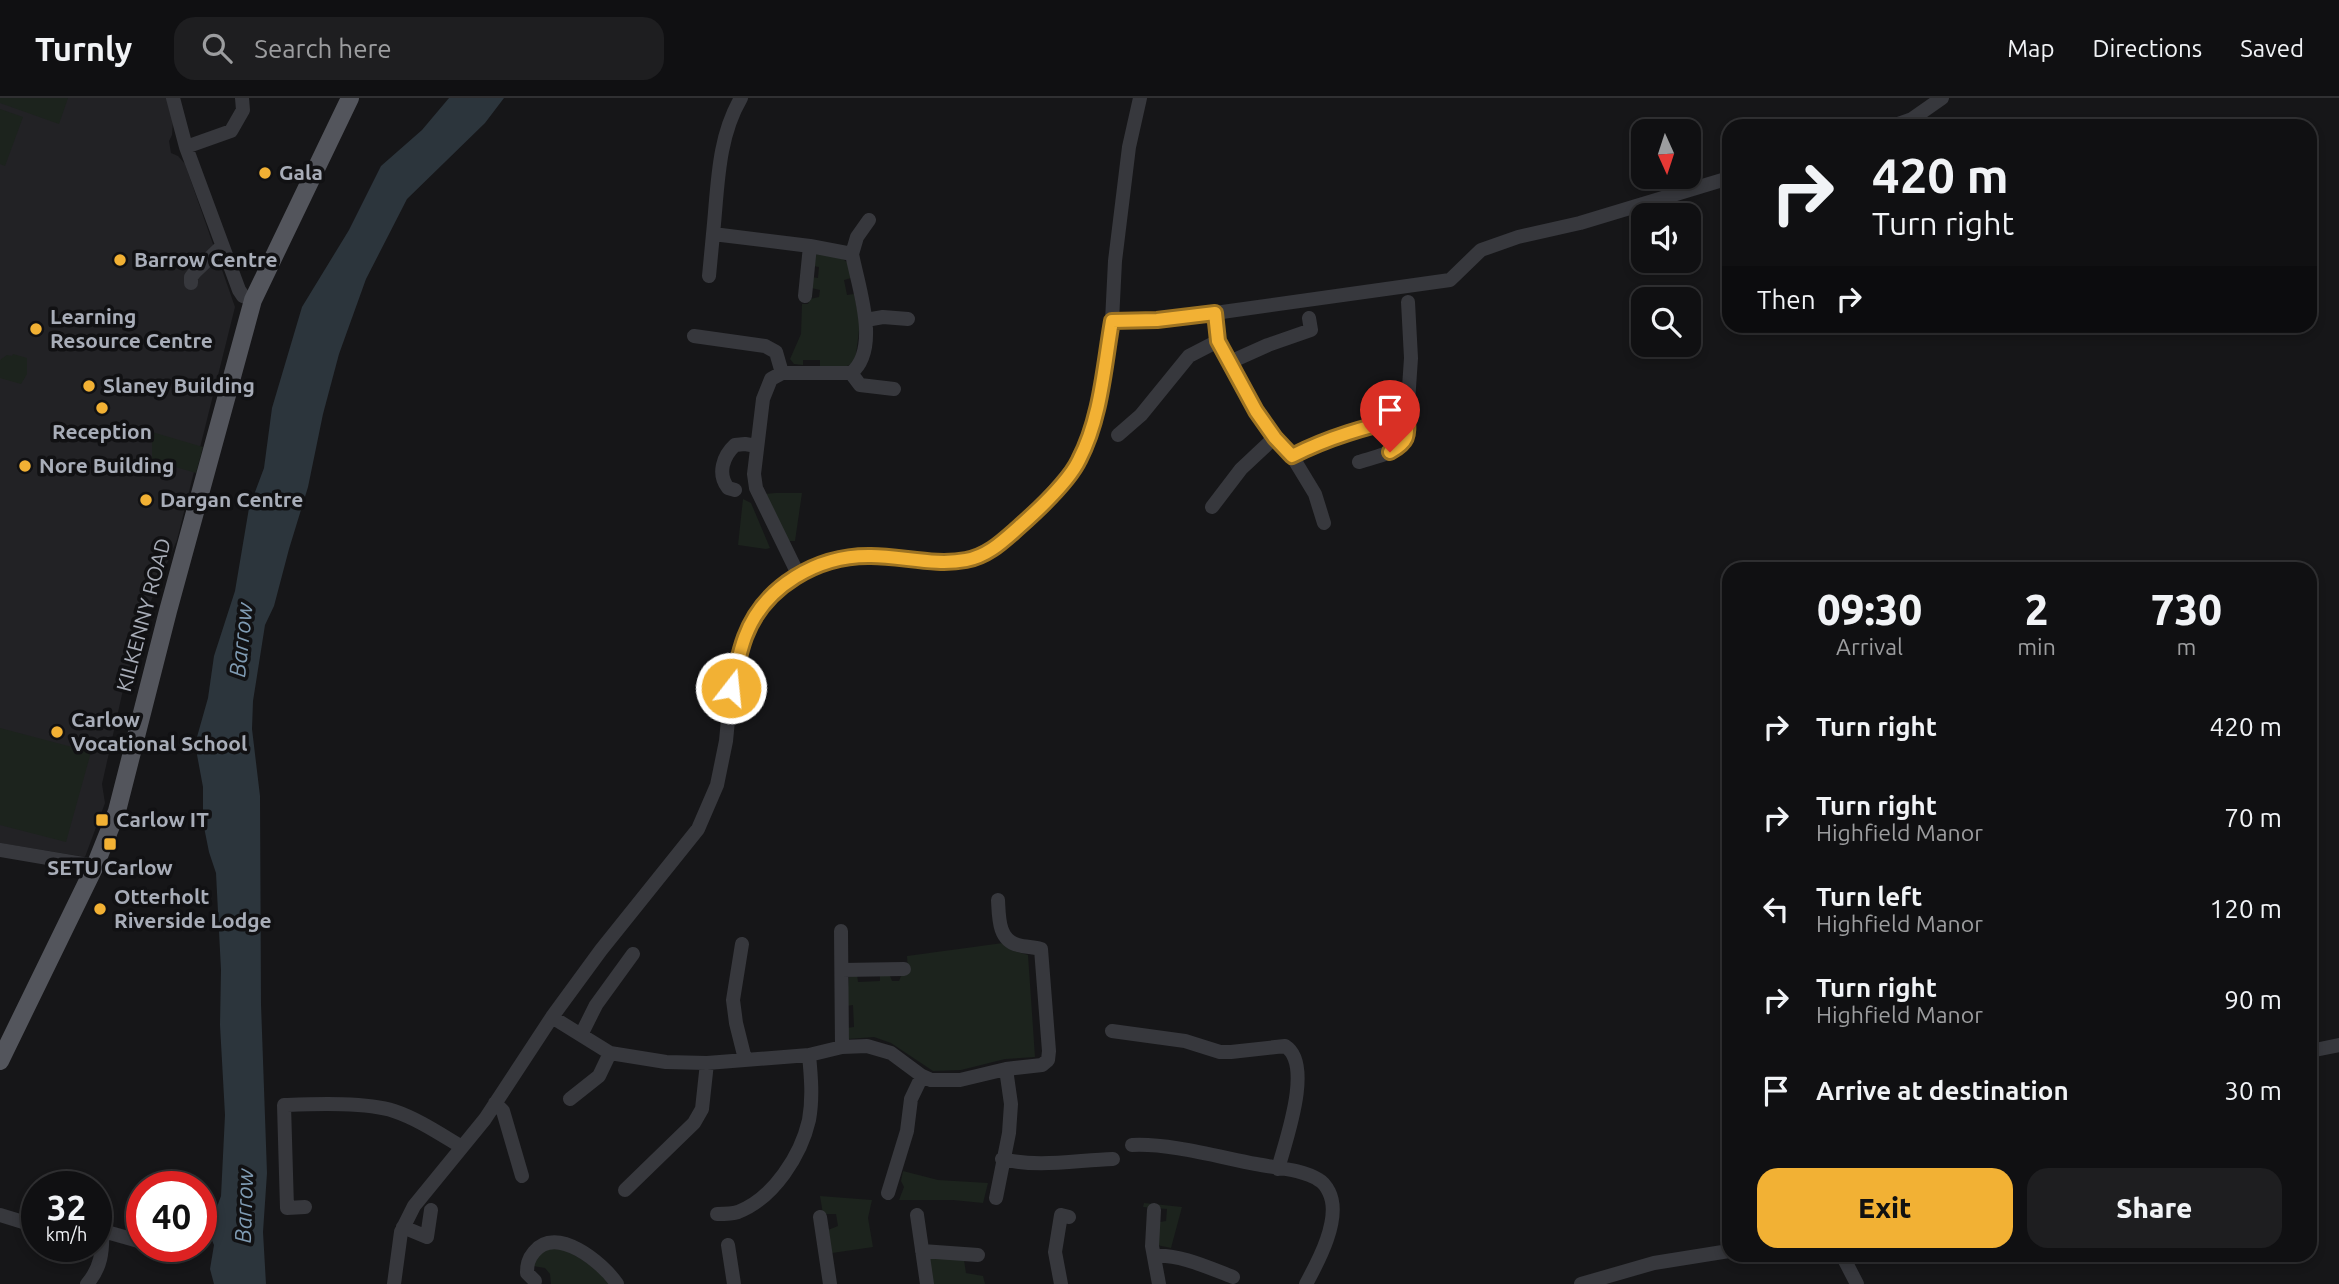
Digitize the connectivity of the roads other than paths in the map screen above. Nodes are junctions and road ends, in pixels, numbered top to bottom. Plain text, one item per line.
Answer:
1 (173, 98) edge
2 (242, 98) edge
3 (350, 98) edge
4 (741, 98) edge
5 (1140, 98) edge
6 (1942, 98) edge
7 (1912, 119) edge
8 (186, 147) junction
9 (1722, 180) edge
10 (869, 219) dead end
11 (713, 234) junction
12 (222, 246) junction
13 (810, 246) junction
14 (852, 254) junction
15 (709, 276) dead end
16 (191, 283) dead end
17 (805, 296) dead end
18 (253, 300) junction
19 (1408, 302) dead end
20 (1215, 313) junction
21 (1309, 318) dead end
22 (908, 319) dead end
23 (866, 320) junction
24 (1112, 321) junction
25 (694, 336) dead end
26 (1218, 341) junction
27 (1230, 362) junction
28 (782, 373) junction
29 (851, 373) junction
30 (894, 389) dead end
31 (1407, 417) junction
32 (1118, 435) dead end
33 (1275, 438) junction
34 (757, 446) junction
35 (1292, 456) junction
36 (1359, 462) dead end
37 (735, 490) dead end
38 (1212, 508) dead end
39 (1324, 523) dead end
40 (798, 574) junction
41 (0, 850) edge
42 (95, 866) junction
43 (998, 901) dead end
44 (841, 932) dead end
45 (742, 944) dead end
46 (633, 954) dead end
47 (904, 969) dead end
48 (842, 970) junction
49 (552, 1017) junction
50 (1112, 1031) dead end
51 (581, 1035) junction
52 (2339, 1045) edge
53 (842, 1047) junction
54 (2317, 1050) edge
55 (610, 1052) junction
56 (809, 1055) junction
57 (745, 1059) junction
58 (0, 1062) edge
59 (707, 1063) junction
60 (1006, 1069) junction
61 (922, 1076) junction
62 (570, 1099) dead end
63 (495, 1103) junction
64 (1132, 1145) dead end
65 (457, 1153) junction
66 (1002, 1159) junction
67 (1113, 1159) dead end
68 (1279, 1169) junction
69 (522, 1176) dead end
70 (625, 1190) dead end
71 (888, 1193) dead end
72 (996, 1198) dead end
73 (304, 1207) dead end
74 (431, 1210) dead end
75 (1154, 1210) dead end
76 (0, 1214) edge
77 (717, 1214) dead end
78 (917, 1215) dead end
79 (820, 1217) dead end
80 (1069, 1217) dead end
81 (21, 1222) edge
82 (403, 1227) junction
83 (729, 1245) dead end
84 (922, 1251) junction
85 (1722, 1252) edge
86 (978, 1255) dead end
87 (1154, 1256) junction
88 (99, 1262) edge
89 (1845, 1262) edge
90 (1233, 1277) dead end
91 (536, 1281) dead end
92 (87, 1284) edge
93 (394, 1284) edge
94 (617, 1284) edge
95 (734, 1284) edge
96 (830, 1284) edge
97 (927, 1284) edge
98 (1061, 1284) edge
99 (1159, 1284) edge
100 (1306, 1284) edge
101 (1581, 1284) edge
102 (1857, 1284) edge

1 - 8 street
2 - 8 street
3 - 18 main road, KILKENNY ROAD
4 - 11 street
5 - 24 street
6 - 7 street
8 - 12 street
9 - 20 street
10 - 14 street
11 - 13 street
11 - 15 street
12 - 16 street
12 - 18 street
13 - 14 street
13 - 17 street
14 - 23 street
18 - 42 main road, KILKENNY ROAD
19 - 31 street
20 - 24 street
20 - 26 street
21 - 27 street
22 - 23 street
23 - 29 street
24 - 40 street
25 - 28 street
26 - 27 street
26 - 32 street
27 - 33 street
28 - 29 street
28 - 34 street
29 - 30 street
31 - 35 street
31 - 36 street
33 - 35 street
33 - 38 street
34 - 37 street
34 - 40 street
35 - 39 street
40 - 49 street
41 - 42 street
42 - 58 main road, KILKENNY ROAD
43 - 60 street
44 - 48 street
45 - 57 street
46 - 51 street
47 - 48 street
48 - 53 street
49 - 51 street
49 - 63 street
50 - 68 street
51 - 55 street
52 - 54 street
53 - 56 street
53 - 61 street
55 - 59 street
55 - 62 street
56 - 57 street
56 - 77 street
57 - 59 street
59 - 70 street
60 - 61 street
60 - 66 street
61 - 71 street
63 - 65 street
63 - 69 street
64 - 68 street
65 - 73 street
65 - 82 street
66 - 67 street
66 - 72 street
68 - 100 street
74 - 82 street
75 - 87 street
76 - 81 street
78 - 84 street
79 - 96 street
80 - 98 street
82 - 93 street
83 - 95 street
84 - 86 street
84 - 97 street
85 - 101 street
87 - 90 street
87 - 99 street
88 - 92 street
89 - 102 street
91 - 94 street

